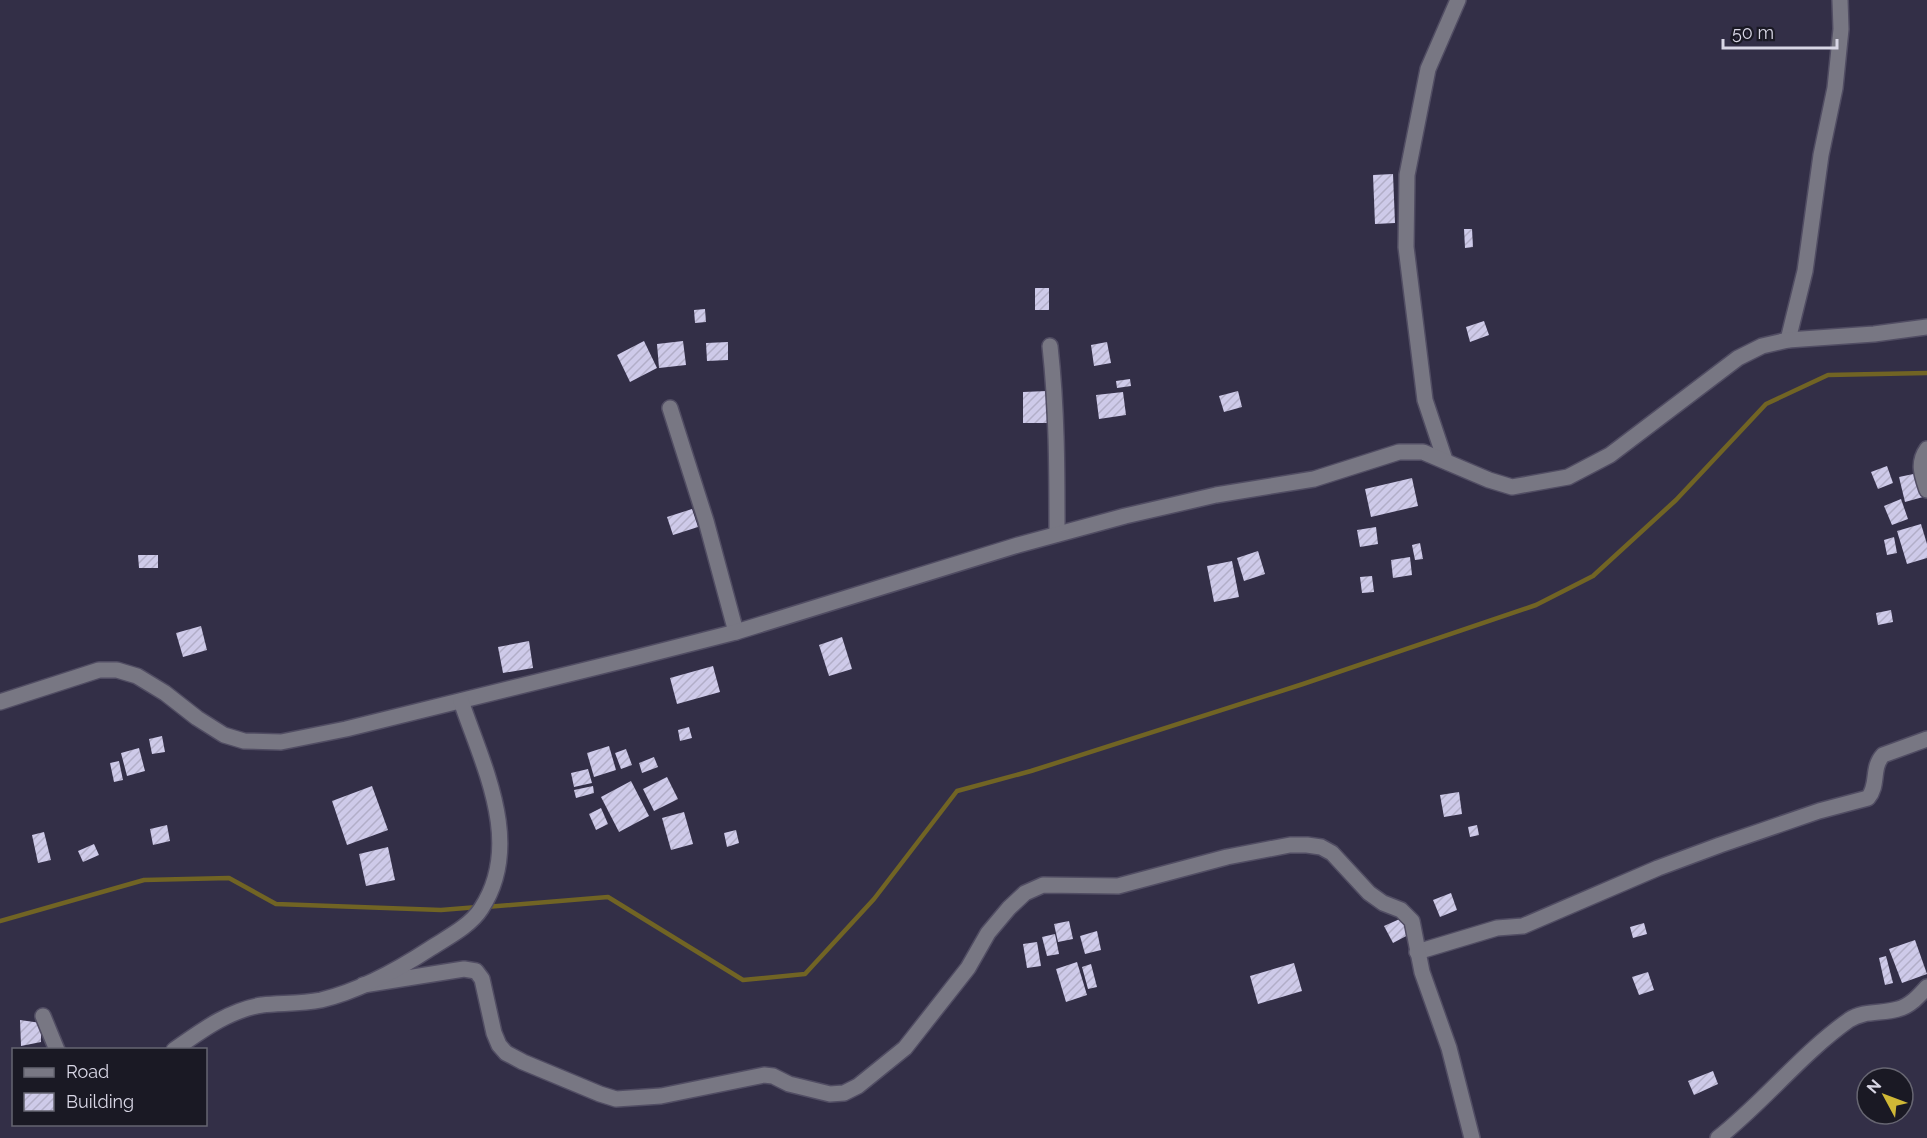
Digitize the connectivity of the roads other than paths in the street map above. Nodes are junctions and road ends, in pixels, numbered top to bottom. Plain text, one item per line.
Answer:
1 (1458, 0) edge
2 (1840, 0) edge
3 (1927, 327) edge
4 (1788, 340) junction
5 (1050, 346) dead end
6 (670, 408) dead end
7 (1927, 449) edge
8 (1445, 460) junction
9 (1927, 490) edge
10 (1057, 534) junction
11 (736, 632) junction
12 (461, 701) junction
13 (0, 702) edge
14 (1927, 739) edge
15 (1417, 952) junction
16 (363, 985) junction
17 (1927, 987) edge
18 (43, 1016) dead end
19 (56, 1048) edge
20 (177, 1048) edge
21 (1472, 1138) edge
22 (1718, 1138) edge

1 - 8 street
2 - 4 street
3 - 4 street
4 - 8 street
5 - 10 street
6 - 11 street
7 - 9 street
8 - 10 street
10 - 11 street
11 - 12 street
12 - 13 street
12 - 16 street
14 - 15 street
15 - 16 street
15 - 21 street
16 - 20 street
17 - 22 street
18 - 19 street

